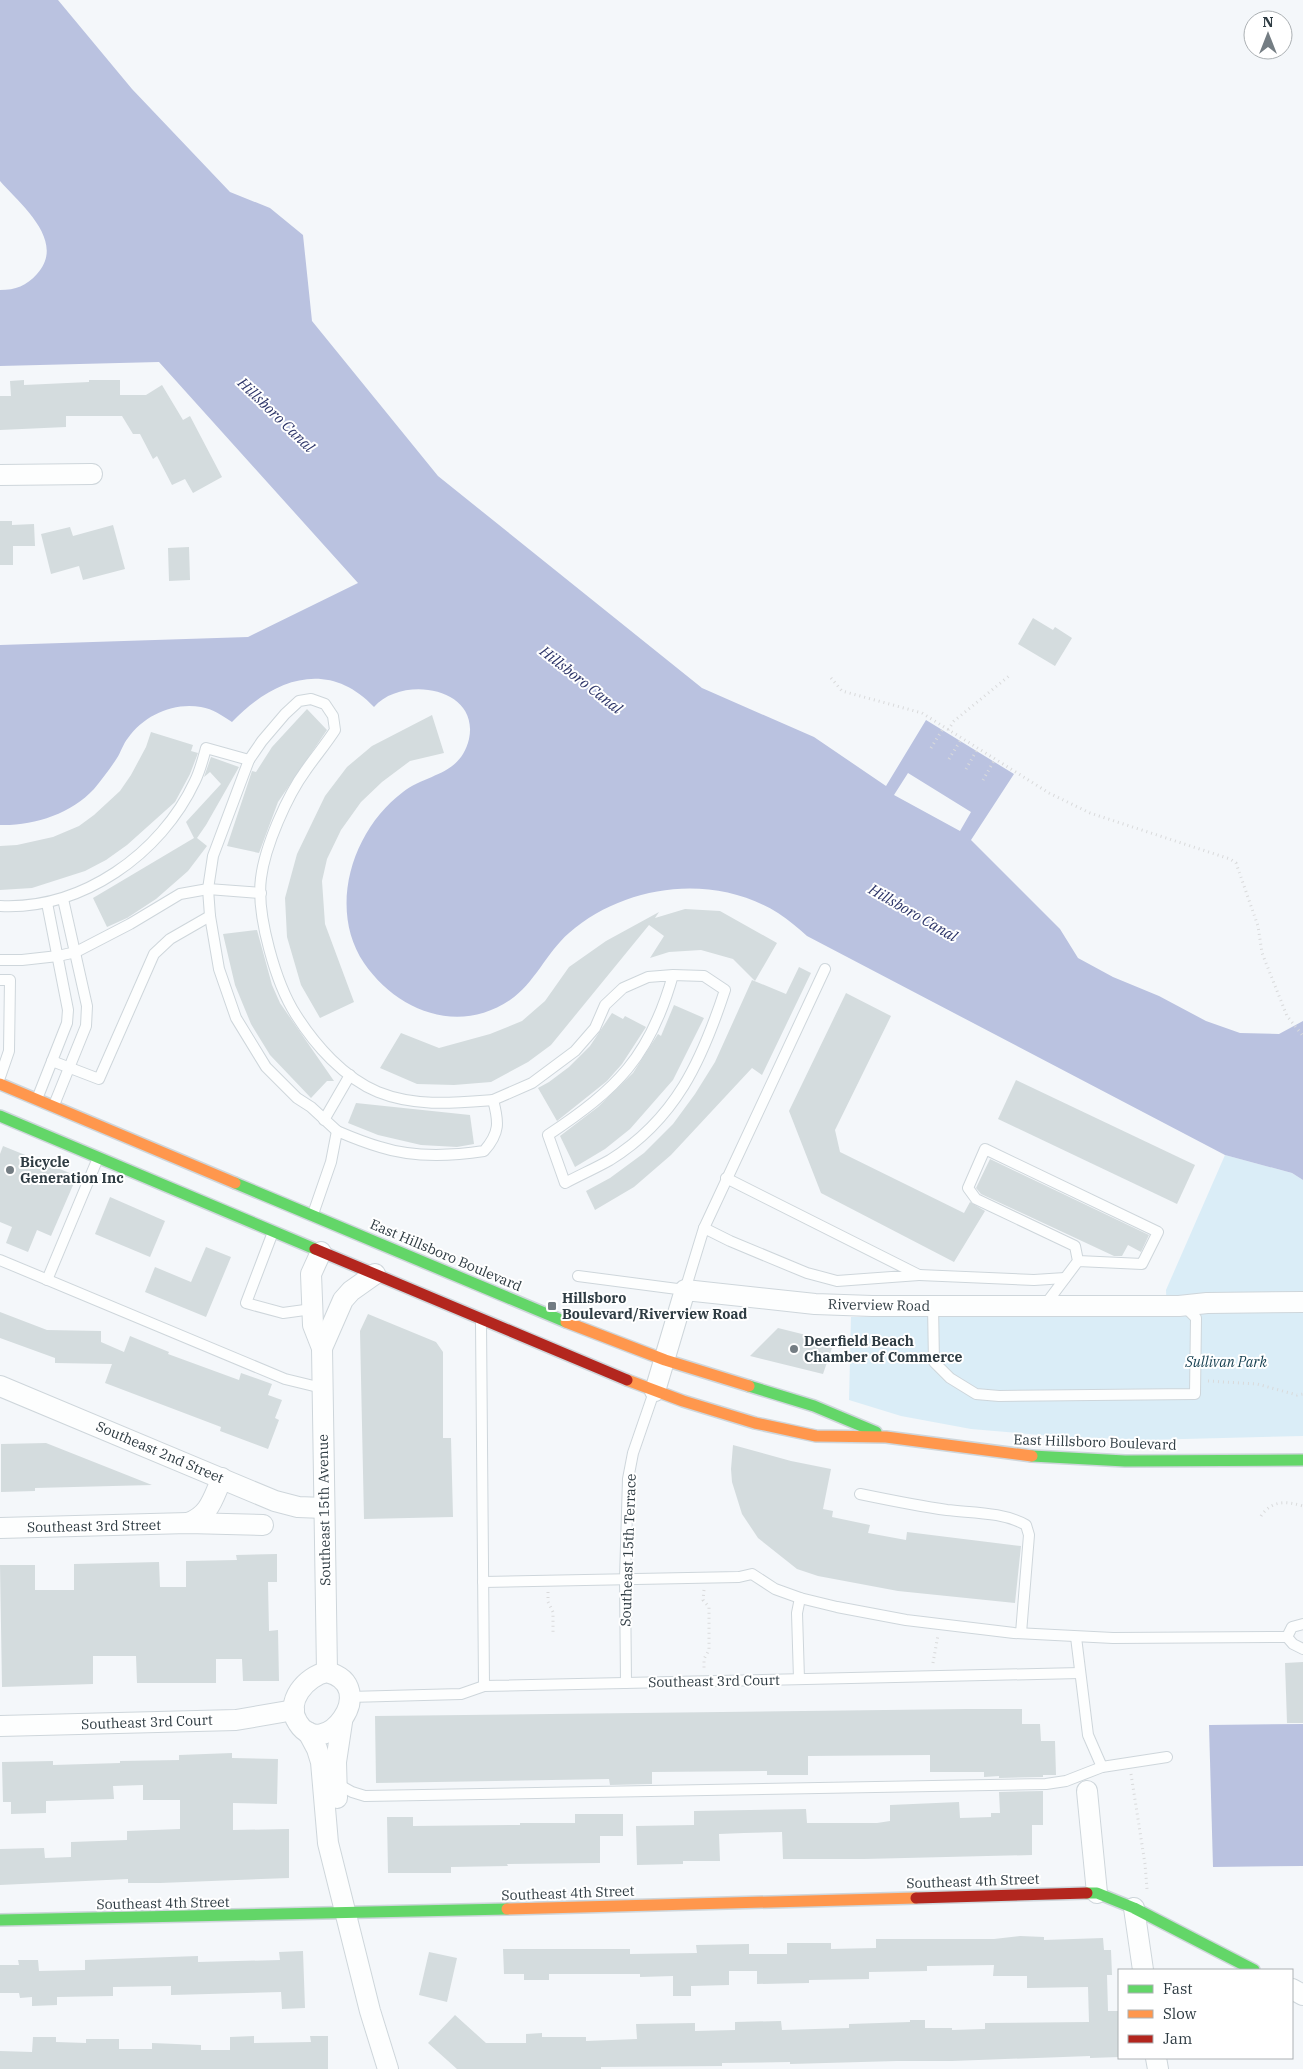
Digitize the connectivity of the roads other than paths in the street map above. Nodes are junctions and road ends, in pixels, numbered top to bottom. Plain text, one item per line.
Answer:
1 (92, 474) dead end
2 (0, 475) edge
3 (249, 760) junction
4 (208, 889) junction
5 (261, 893) junction
6 (62, 899) junction
7 (47, 903) junction
8 (0, 906) edge
9 (210, 916) junction
10 (76, 952) junction
11 (58, 956) junction
12 (0, 960) edge
13 (825, 968) dead end
14 (673, 975) junction
15 (0, 980) edge
16 (4, 1054) edge
17 (52, 1060) junction
18 (69, 1068) junction
19 (350, 1075) junction
20 (0, 1077) edge
21 (0, 1084) edge
22 (37, 1099) junction
23 (493, 1100) junction
24 (54, 1106) junction
25 (0, 1116) edge
26 (324, 1120) junction
27 (337, 1131) junction
28 (98, 1157) junction
29 (726, 1178) junction
30 (247, 1208) dead end
31 (222, 1209) junction
32 (313, 1215) junction
33 (301, 1226) dead end
34 (704, 1228) junction
35 (273, 1231) junction
36 (322, 1252) junction
37 (0, 1260) edge
38 (1078, 1261) junction
39 (375, 1274) junction
40 (919, 1275) junction
41 (578, 1276) dead end
42 (462, 1278) junction
43 (1065, 1278) junction
44 (47, 1280) junction
45 (685, 1290) junction
46 (1303, 1302) edge
47 (932, 1306) junction
48 (1045, 1306) junction
49 (1180, 1306) junction
50 (312, 1309) junction
51 (481, 1318) junction
52 (322, 1348) junction
53 (665, 1360) junction
54 (0, 1386) edge
55 (322, 1388) junction
56 (655, 1391) junction
57 (886, 1437) junction
58 (1303, 1460) edge
59 (222, 1478) junction
60 (860, 1494) dead end
61 (324, 1508) junction
62 (188, 1523) junction
63 (263, 1525) dead end
64 (0, 1528) edge
65 (625, 1579) junction
66 (483, 1582) junction
67 (800, 1598) junction
68 (1303, 1624) edge
69 (1021, 1633) junction
70 (1076, 1637) junction
71 (1287, 1637) junction
72 (1303, 1649) edge
73 (327, 1672) junction
74 (1080, 1673) junction
75 (798, 1679) junction
76 (626, 1683) junction
77 (484, 1686) junction
78 (349, 1697) junction
79 (294, 1710) junction
80 (342, 1722) junction
81 (0, 1726) edge
82 (308, 1732) junction
83 (1167, 1757) dead end
84 (1102, 1767) junction
85 (336, 1784) junction
86 (1087, 1791) dead end
87 (1097, 1893) junction
88 (1141, 1911) junction
89 (345, 1914) junction
90 (0, 1920) edge
91 (1143, 1969) edge
92 (1252, 1969) edge
93 (388, 2069) edge

1 - 2 street
3 - 4 lane
3 - 5 lane
3 - 6 lane
4 - 5 lane
4 - 9 lane
4 - 10 lane
5 - 19 lane
6 - 7 lane
6 - 10 lane
7 - 8 lane
7 - 11 lane
9 - 18 lane
9 - 26 lane
10 - 11 lane
10 - 18 lane
11 - 12 lane
11 - 17 lane
13 - 29 lane
14 - 14 lane
14 - 23 lane
15 - 16 lane
16 - 20 lane
17 - 18 lane
17 - 22 lane
18 - 24 lane
19 - 23 lane
19 - 26 lane
21 - 22 main road, East Hillsboro Boulevard
22 - 24 main road, East Hillsboro Boulevard
23 - 27 lane
24 - 32 main road, East Hillsboro Boulevard
25 - 28 main road, East Hillsboro Boulevard
26 - 27 lane
27 - 32 lane
28 - 31 main road, East Hillsboro Boulevard
28 - 44 lane
29 - 34 lane
29 - 40 lane
30 - 31 main road
31 - 35 main road, East Hillsboro Boulevard
32 - 33 main road
32 - 42 main road, East Hillsboro Boulevard
34 - 40 lane
34 - 45 lane
35 - 36 main road, East Hillsboro Boulevard
35 - 50 lane
36 - 39 main road, East Hillsboro Boulevard
36 - 42 main road
36 - 50 street, Southeast 15th Avenue
37 - 44 lane
38 - 38 lane
38 - 43 lane
39 - 51 main road, East Hillsboro Boulevard
39 - 52 street, Southeast 15th Avenue
40 - 43 lane
41 - 45 lane
42 - 53 main road, East Hillsboro Boulevard
43 - 48 lane
44 - 55 lane
45 - 47 street, Riverview Road
45 - 53 street
46 - 49 street, Riverview Road
47 - 48 street, Riverview Road
47 - 49 lane
48 - 49 street, Riverview Road
50 - 52 street, Southeast 15th Avenue
51 - 56 main road, East Hillsboro Boulevard
51 - 66 lane
52 - 55 street, Southeast 15th Avenue
53 - 56 street
53 - 57 main road, East Hillsboro Boulevard
54 - 59 street, Southeast 2nd Street
55 - 61 street, Southeast 15th Avenue
56 - 57 main road, East Hillsboro Boulevard
56 - 65 lane, Southeast 15th Terrace
57 - 58 main road, East Hillsboro Boulevard
59 - 61 street, Southeast 2nd Street
59 - 62 street
60 - 69 lane
61 - 73 street, Southeast 15th Avenue
62 - 63 street, Southeast 3rd Street
62 - 64 street, Southeast 3rd Street
65 - 66 lane
65 - 67 lane
65 - 76 lane, Southeast 15th Terrace
66 - 77 lane
67 - 69 lane
67 - 75 lane
68 - 71 lane
69 - 70 lane
70 - 71 lane
70 - 74 lane
71 - 72 lane
73 - 78 street
73 - 79 street
74 - 75 lane, Southeast 3rd Court
74 - 84 lane
75 - 76 lane, Southeast 3rd Court
76 - 77 lane, Southeast 3rd Court
77 - 78 lane, Southeast 3rd Court
78 - 80 street
79 - 81 street, Southeast 3rd Court
79 - 82 street
80 - 82 street
80 - 85 street
82 - 89 street
83 - 84 lane
84 - 85 lane
85 - 89 street
86 - 87 street
87 - 88 main road, Southeast 4th Street
87 - 89 main road, Southeast 4th Street
88 - 91 street
88 - 92 main road, Southeast 4th Street
89 - 90 main road, Southeast 4th Street
89 - 93 street

